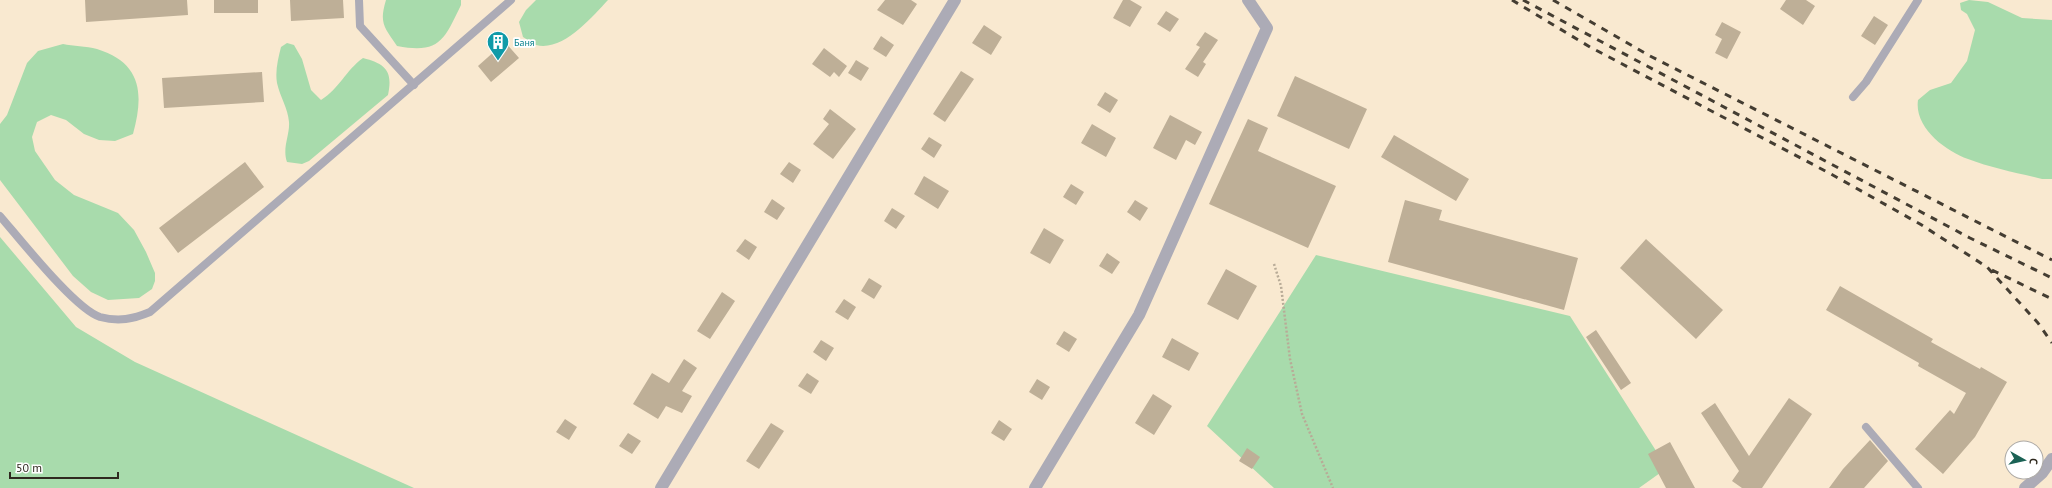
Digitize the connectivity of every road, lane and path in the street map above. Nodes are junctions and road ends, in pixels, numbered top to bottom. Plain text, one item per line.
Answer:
1 (359, 0) edge
2 (512, 0) edge
3 (955, 0) edge
4 (1248, 0) edge
5 (1918, 0) edge
6 (414, 85) junction
7 (1853, 98) dead end
8 (0, 216) edge
9 (1274, 264) dead end
10 (1866, 427) dead end
11 (2052, 459) edge
12 (661, 488) edge
13 (1034, 488) edge
14 (1333, 488) edge
15 (1918, 488) edge
16 (2025, 488) edge

1 - 6 lane
2 - 6 lane
3 - 12 street
4 - 13 street
5 - 7 lane
6 - 8 lane
9 - 14 path
10 - 15 lane
11 - 16 street

